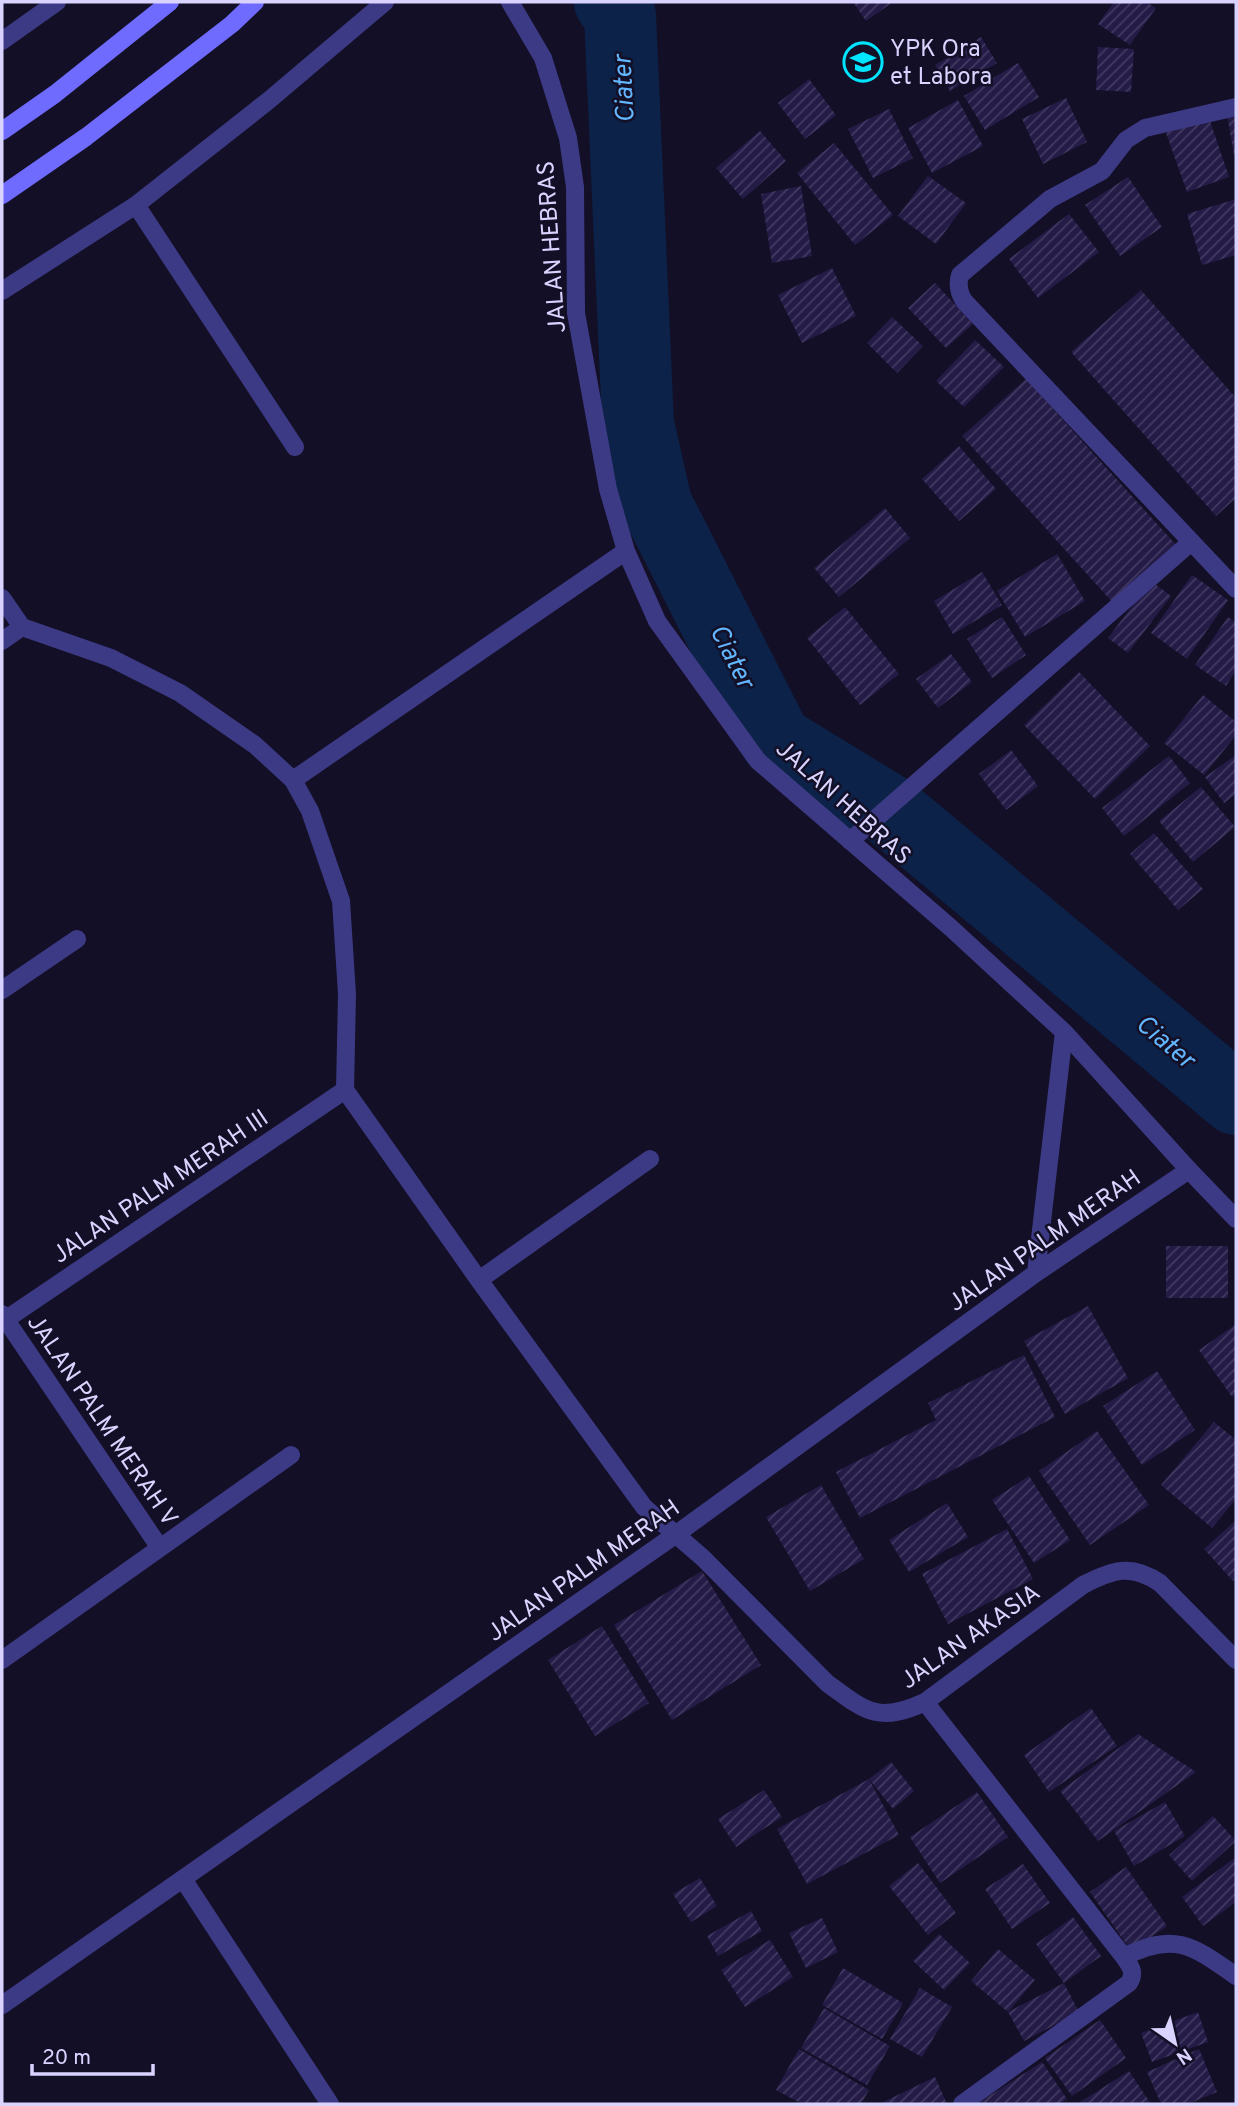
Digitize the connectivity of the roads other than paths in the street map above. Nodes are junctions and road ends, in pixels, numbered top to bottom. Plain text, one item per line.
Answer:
1 (57, 2) edge
2 (170, 2) edge
3 (255, 2) edge
4 (386, 2) edge
5 (510, 2) edge
6 (2, 41) edge
7 (1236, 107) edge
8 (2, 131) edge
9 (2, 195) edge
10 (136, 205) junction
11 (2, 291) edge
12 (295, 447) dead end
13 (1190, 543) junction
14 (626, 551) junction
15 (1236, 589) edge
16 (2, 598) edge
17 (22, 627) junction
18 (2, 641) edge
19 (293, 779) junction
20 (850, 841) junction
21 (77, 939) dead end
22 (2, 990) edge
23 (1064, 1032) junction
24 (345, 1090) junction
25 (650, 1159) dead end
26 (1189, 1170) junction
27 (1236, 1219) edge
28 (1036, 1273) junction
29 (479, 1280) junction
30 (3, 1318) edge
31 (291, 1455) dead end
32 (675, 1535) junction
33 (160, 1548) junction
34 (2, 1660) edge
35 (1236, 1660) edge
36 (925, 1702) junction
37 (183, 1880) junction
38 (1124, 1956) junction
39 (1236, 1976) edge
40 (2, 2005) edge
41 (322, 2102) edge
42 (962, 2104) edge

1 - 6 street
2 - 8 main road
3 - 9 main road
4 - 10 street
5 - 14 street, JALAN HEBRAS
7 - 13 street
10 - 11 street
10 - 12 street
13 - 15 street
13 - 20 street
14 - 19 street
14 - 20 street, JALAN HEBRAS
16 - 17 street
17 - 18 street
17 - 19 street
19 - 24 street
20 - 23 street, JALAN HEBRAS
21 - 22 street
23 - 26 street, JALAN HEBRAS
23 - 28 street
24 - 29 street, JALAN AKASIA
24 - 30 street, JALAN PALM MERAH III
25 - 29 street
26 - 27 street, JALAN HEBRAS
26 - 28 street, JALAN PALM MERAH
28 - 32 street, JALAN PALM MERAH
29 - 32 street, JALAN AKASIA
30 - 33 street, JALAN PALM MERAH V
31 - 33 street, JALAN PALM MERAH V
32 - 36 street, JALAN AKASIA
32 - 37 street, JALAN PALM MERAH
33 - 34 street, JALAN PALM MERAH V
35 - 36 street, JALAN AKASIA
36 - 38 street
37 - 40 street, JALAN PALM MERAH
37 - 41 street
38 - 39 street
38 - 42 street

